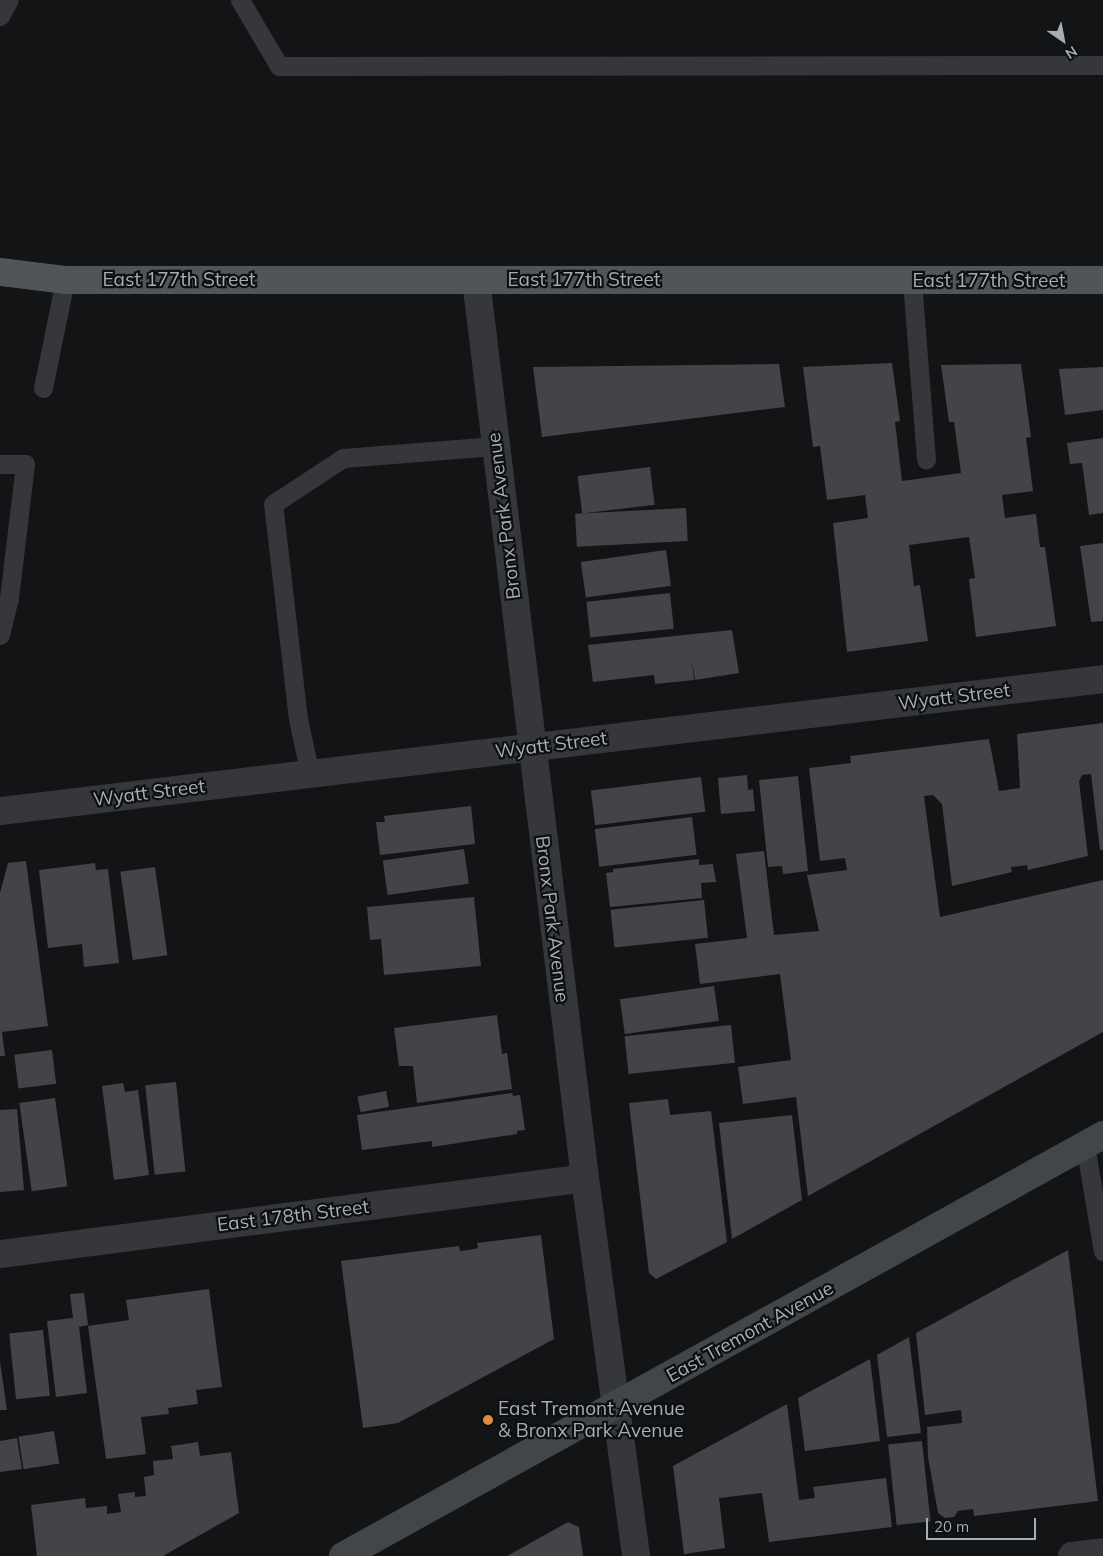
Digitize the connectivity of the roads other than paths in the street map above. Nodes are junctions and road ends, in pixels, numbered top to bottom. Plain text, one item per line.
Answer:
1 (9, 0) edge
2 (240, 0) edge
3 (0, 16) edge
4 (1103, 65) edge
5 (0, 272) edge
6 (65, 280) junction
7 (476, 280) junction
8 (1103, 280) edge
9 (912, 281) junction
10 (0, 290) edge
11 (43, 388) dead end
12 (495, 446) junction
13 (926, 458) dead end
14 (0, 464) edge
15 (4, 597) edge
16 (0, 635) edge
17 (1103, 679) edge
18 (531, 747) junction
19 (310, 774) junction
20 (0, 811) edge
21 (1094, 1140) edge
22 (585, 1178) junction
23 (1103, 1251) edge
24 (0, 1254) edge
25 (617, 1406) junction
26 (1103, 1552) edge
27 (343, 1556) edge
28 (636, 1556) edge
29 (1072, 1556) edge

1 - 3 lane
2 - 4 lane
5 - 6 main road, East 177th Street
6 - 7 main road, East 177th Street
6 - 10 main road, East 177th Street
6 - 11 lane
7 - 9 main road, East 177th Street
7 - 12 street, Bronx Park Avenue
8 - 9 main road, East 177th Street
9 - 13 lane
12 - 18 street, Bronx Park Avenue
12 - 19 lane
14 - 15 lane
15 - 16 lane
17 - 18 street, Wyatt Street
18 - 19 street, Wyatt Street
18 - 22 street, Bronx Park Avenue
19 - 20 street, Wyatt Street
21 - 23 lane
21 - 25 main road, East Tremont Avenue
22 - 24 street, East 178th Street
22 - 25 street, Bronx Park Avenue
25 - 27 main road, East Tremont Avenue
25 - 28 street, Bronx Park Avenue
26 - 29 street

